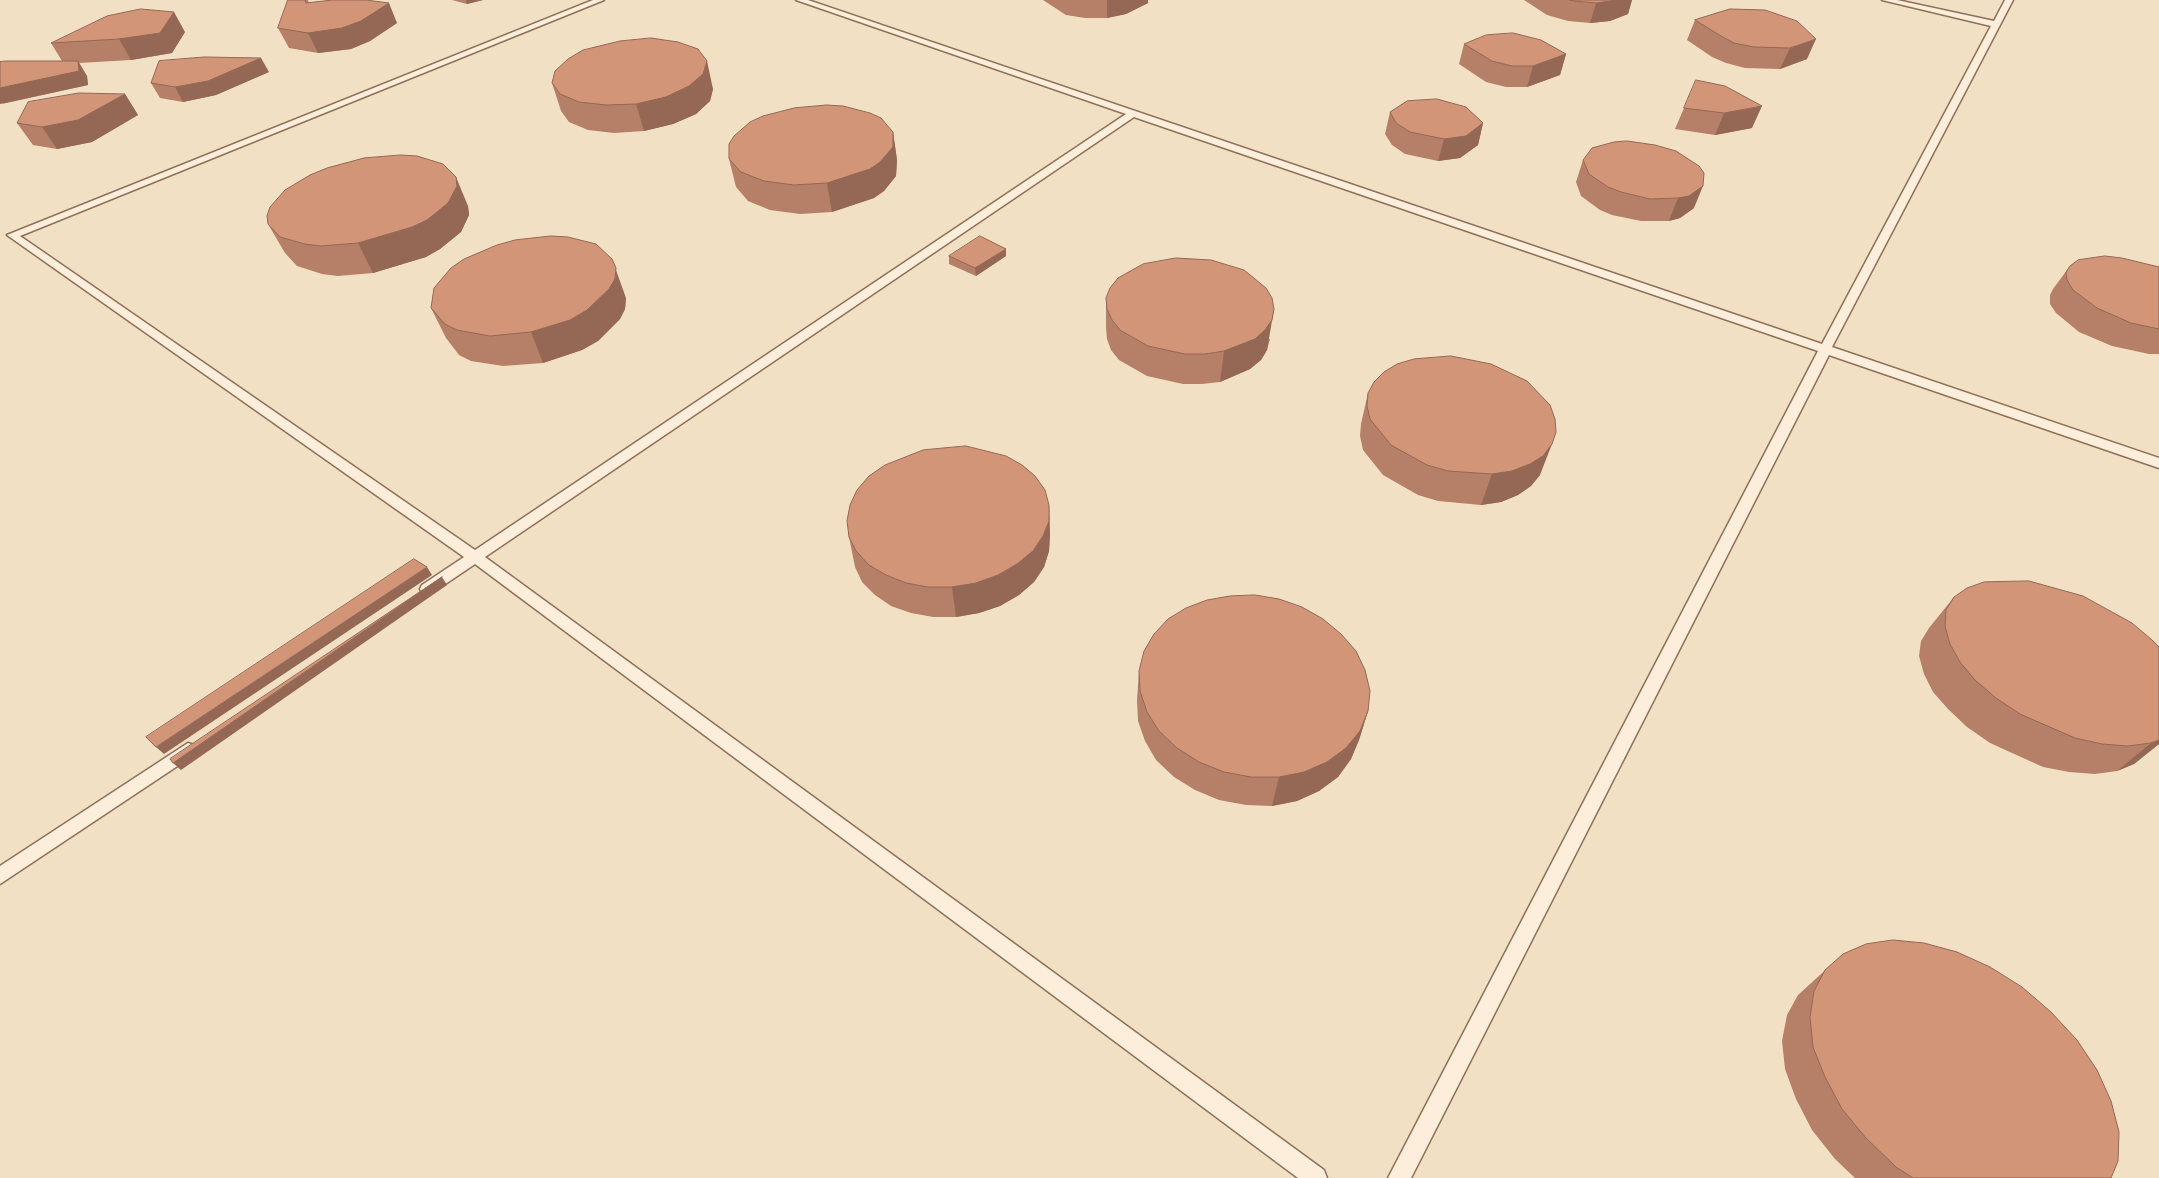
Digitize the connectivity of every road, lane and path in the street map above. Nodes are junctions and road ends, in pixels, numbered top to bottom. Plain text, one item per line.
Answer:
1 (600, 0) edge
2 (800, 0) edge
3 (1886, 0) edge
4 (2009, 0) edge
5 (1996, 24) junction
6 (1134, 113) junction
7 (1826, 348) junction
8 (2159, 463) edge
9 (475, 557) junction
10 (418, 596) edge
11 (196, 744) edge
12 (0, 876) edge
13 (1316, 1178) edge
14 (1399, 1178) edge

1 - 9 lane
2 - 6 lane
3 - 5 lane
4 - 5 lane
5 - 7 lane
6 - 7 lane
6 - 9 lane
7 - 8 lane
7 - 14 lane
9 - 10 lane
9 - 13 lane
11 - 12 lane

